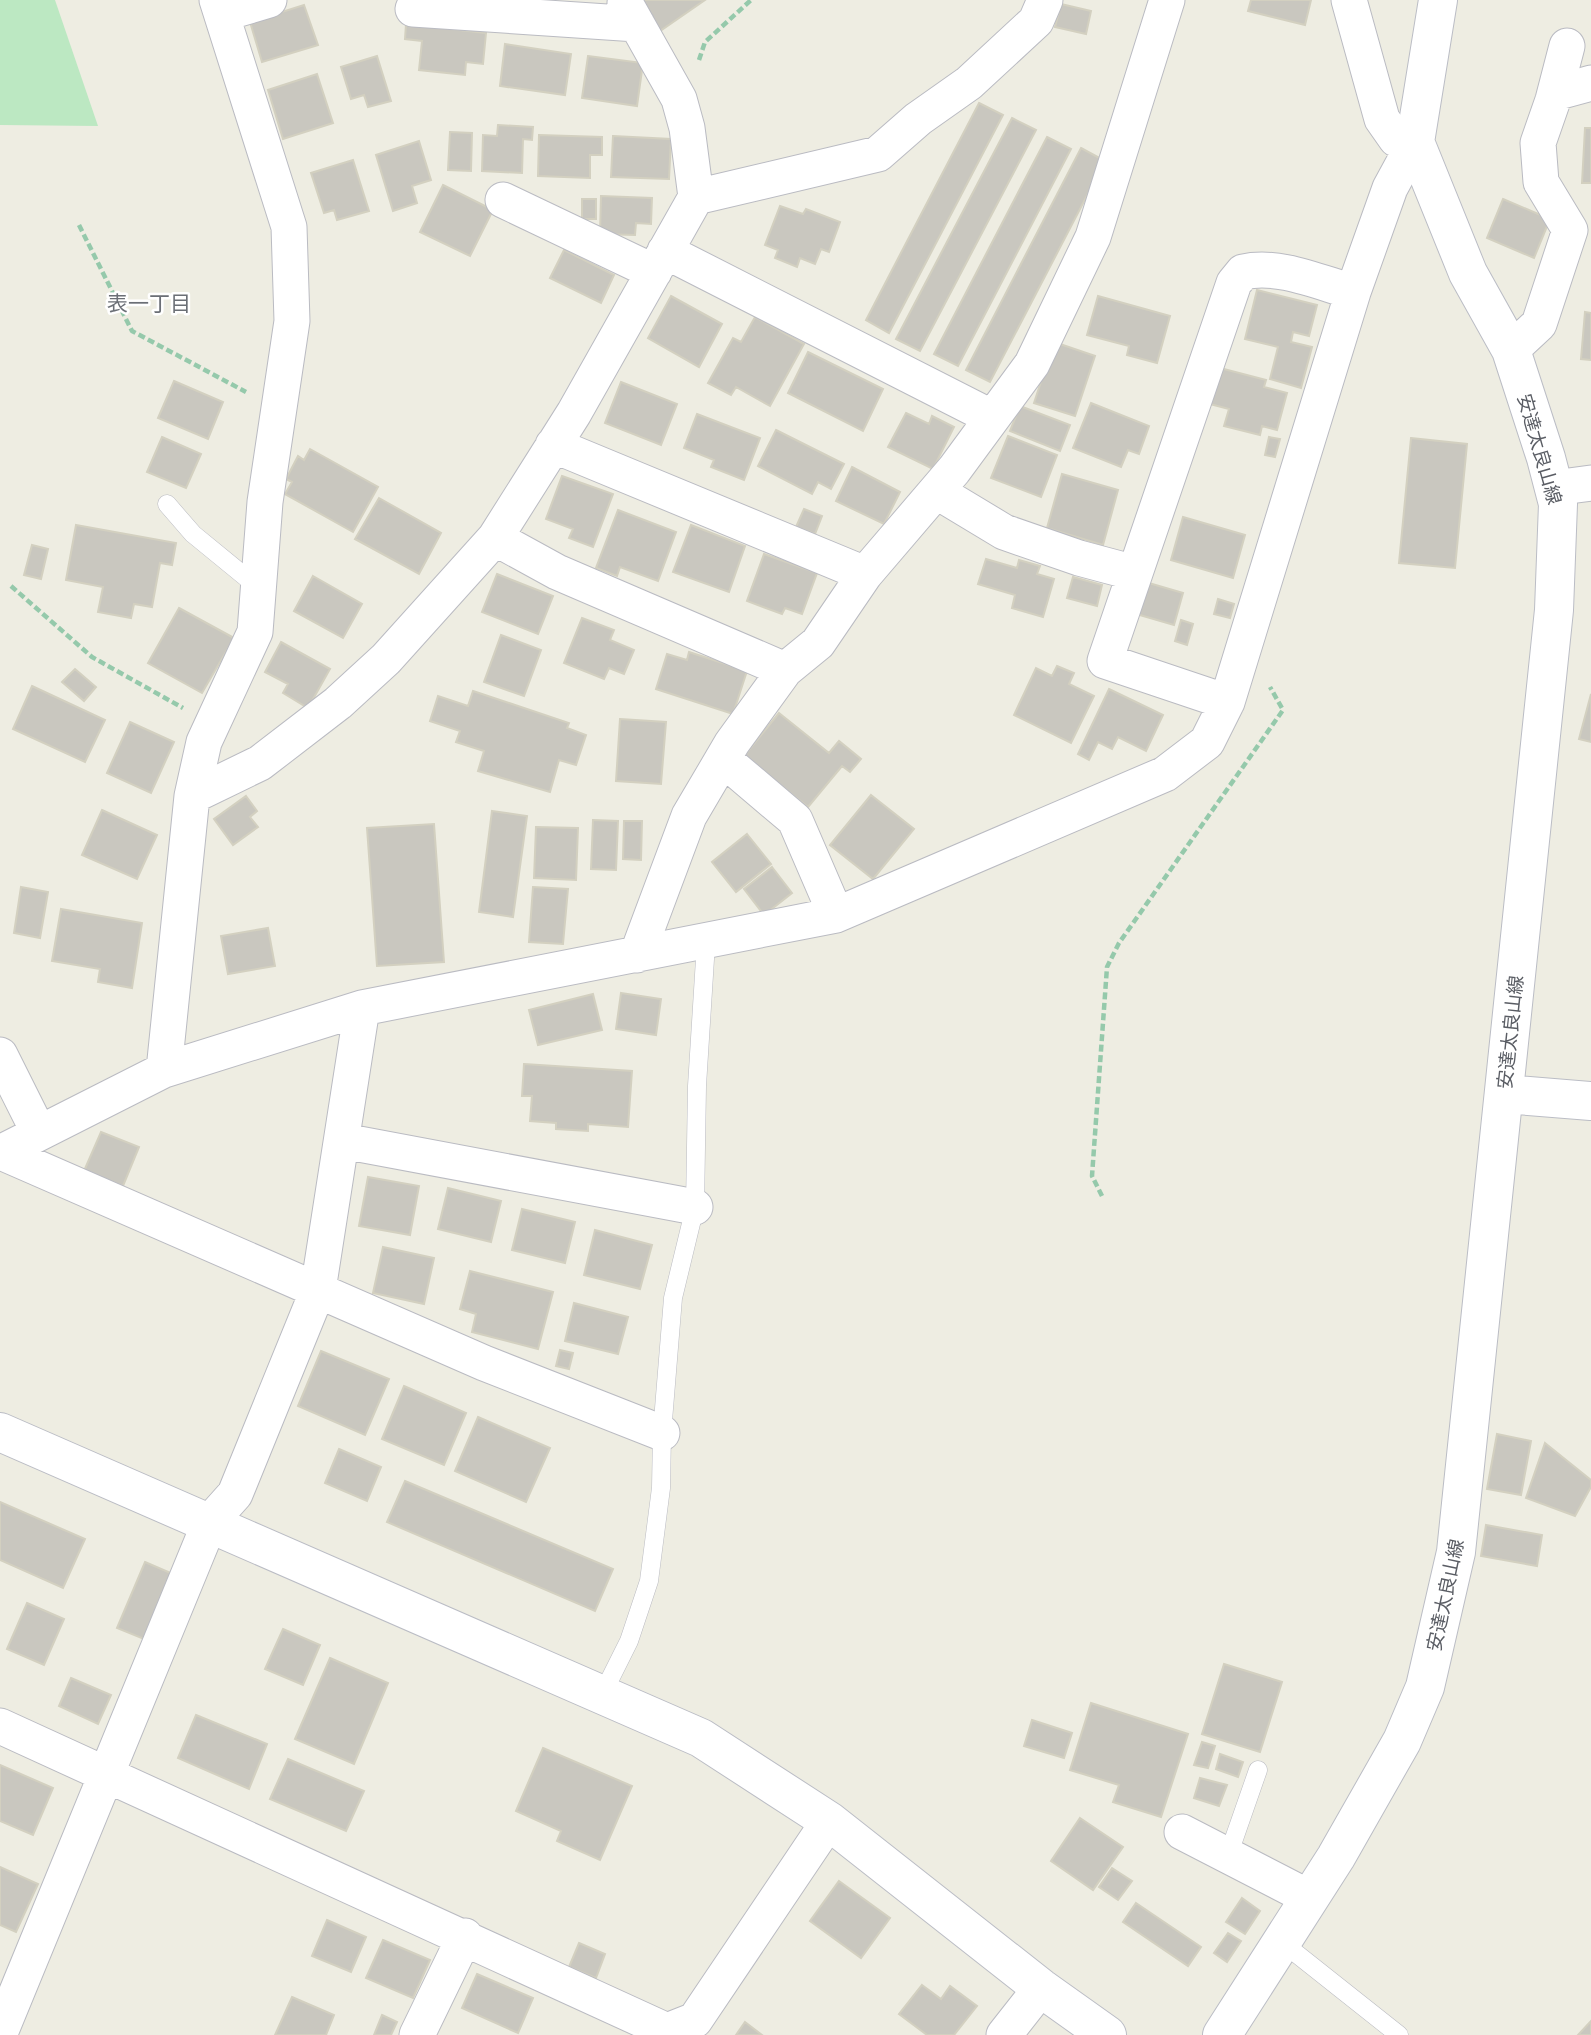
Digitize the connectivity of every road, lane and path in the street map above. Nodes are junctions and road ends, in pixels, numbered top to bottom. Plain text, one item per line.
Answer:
1 (269, 0) edge
2 (751, 0) edge
3 (1045, 0) edge
4 (1167, 0) edge
5 (1349, 0) edge
6 (1438, 0) edge
7 (219, 7) edge
8 (414, 9) dead end
9 (630, 12) edge
10 (1567, 46) dead end
11 (1591, 83) edge
12 (1555, 93) junction
13 (683, 115) junction
14 (1415, 142) junction
15 (696, 197) junction
16 (503, 200) dead end
17 (79, 225) dead end
18 (659, 261) junction
19 (1353, 292) junction
20 (1511, 350) junction
21 (278, 409) junction
22 (990, 417) junction
23 (554, 446) junction
24 (1573, 485) edge
25 (936, 491) junction
26 (167, 504) dead end
27 (495, 538) junction
28 (1135, 573) junction
29 (865, 575) junction
30 (10, 586) dead end
31 (259, 589) junction
32 (1246, 641) junction
33 (785, 670) junction
34 (1227, 702) junction
35 (213, 724) junction
36 (723, 759) junction
37 (192, 796) junction
38 (836, 915) junction
39 (706, 943) junction
40 (637, 955) junction
41 (362, 1008) junction
42 (0, 1055) edge
43 (164, 1070) junction
44 (1504, 1094) junction
45 (1591, 1101) edge
46 (38, 1133) junction
47 (343, 1141) junction
48 (0, 1152) edge
49 (1102, 1196) dead end
50 (695, 1207) junction
51 (318, 1290) junction
52 (0, 1432) edge
53 (662, 1433) junction
54 (210, 1522) junction
55 (603, 1693) junction
56 (0, 1726) edge
57 (1258, 1770) dead end
58 (106, 1774) junction
59 (829, 1821) junction
60 (1182, 1832) dead end
61 (1228, 1856) junction
62 (1310, 1898) junction
63 (465, 1936) junction
64 (1283, 1943) junction
65 (1041, 1988) junction
66 (0, 2033) edge
67 (417, 2035) edge
68 (1004, 2035) edge
69 (1107, 2035) edge
70 (1222, 2035) edge
71 (1399, 2035) edge

1 - 7 street
2 - 13 path
3 - 15 street
4 - 22 street
5 - 14 street
6 - 14 main road
7 - 21 street
8 - 9 street
9 - 13 street
10 - 12 street
11 - 12 street
12 - 20 street
13 - 15 street
14 - 19 street
14 - 20 main road, 安達太良山線
15 - 18 street
16 - 18 street
17 - 21 path
18 - 22 street
18 - 23 street
19 - 28 street
19 - 32 street
20 - 24 main road, 安達太良山線
21 - 31 street
22 - 25 street
23 - 27 street
23 - 29 street
24 - 44 main road, 安達太良山線
25 - 28 street
25 - 29 street
26 - 31 lane
27 - 33 street
27 - 37 street
28 - 34 street
29 - 33 street
30 - 35 path
31 - 35 street
32 - 34 street
32 - 49 path
33 - 36 street
34 - 38 street
35 - 37 street
36 - 38 street
36 - 40 street
37 - 43 street
38 - 39 street
39 - 40 street
39 - 50 lane
40 - 41 street
41 - 43 street
41 - 47 street
42 - 46 street
43 - 46 street
44 - 45 main road
44 - 62 main road, 安達太良山線
46 - 48 street
47 - 50 street
47 - 51 street
48 - 51 street
50 - 53 lane
51 - 53 street
51 - 54 street
52 - 54 main road
53 - 55 lane
54 - 55 main road
54 - 58 street
55 - 59 main road
56 - 58 street
57 - 61 lane
58 - 63 street
58 - 66 street
59 - 63 street
59 - 65 main road
60 - 61 street
61 - 62 street
62 - 64 main road, 安達太良山線
63 - 67 street
64 - 70 main road, 安達太良山線
64 - 71 lane
65 - 68 street
65 - 69 main road

